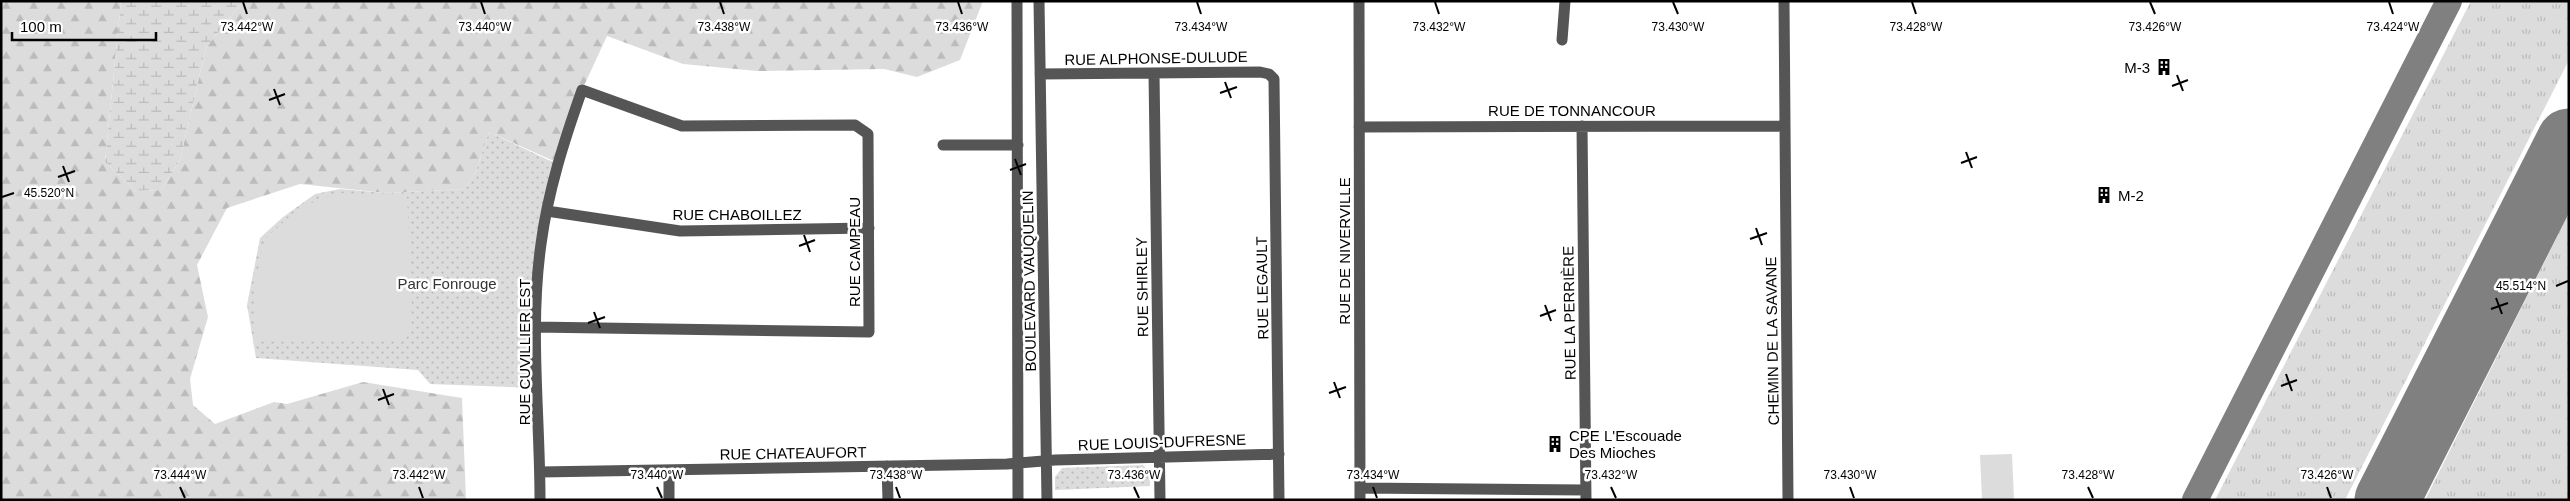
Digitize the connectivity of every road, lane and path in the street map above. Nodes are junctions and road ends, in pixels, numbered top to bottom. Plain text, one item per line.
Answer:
1 (1017, 1) edge
2 (1039, 1) edge
3 (1359, 1) edge
4 (1565, 1) edge
5 (1784, 1) edge
6 (1562, 40) dead end
7 (1154, 73) junction
8 (1040, 74) junction
9 (1272, 76) joint
10 (582, 90) joint
11 (1582, 126) junction
12 (1784, 126) junction
13 (1359, 127) junction
14 (943, 145) dead end
15 (1018, 145) junction
16 (547, 211) junction
17 (869, 228) junction
18 (536, 327) junction
19 (1279, 454) junction
20 (1158, 457) junction
21 (1047, 460) junction
22 (1018, 463) junction
23 (887, 466) junction
24 (669, 470) junction
25 (540, 472) junction
26 (1360, 494) edge
27 (1586, 495) edge
28 (540, 500) edge
29 (669, 500) edge
30 (888, 500) edge
31 (1018, 500) edge
32 (1047, 500) edge
33 (1160, 500) edge
34 (1279, 500) edge
35 (1788, 500) edge

1 - 15 street, BOULEVARD VAUQUELIN
2 - 8 street, BOULEVARD VAUQUELIN
3 - 13 street, RUE DE NIVERVILLE
4 - 6 street
5 - 12 street, CHEMIN DE LA SAVANE
7 - 8 street, RUE ALPHONSE-DULUDE
7 - 9 street, RUE ALPHONSE-DULUDE
7 - 20 street, RUE SHIRLEY
8 - 21 street, BOULEVARD VAUQUELIN
9 - 19 street, RUE LEGAULT
10 - 16 street, RUE CUVILLIER EST
10 - 17 street, RUE CAMPEAU
11 - 12 street, RUE DE TONNANCOUR
11 - 13 street, RUE DE TONNANCOUR
11 - 27 street, RUE LA PERRIÈRE
12 - 35 street, CHEMIN DE LA SAVANE
13 - 26 street, RUE DE NIVERVILLE
14 - 15 street
15 - 22 street, BOULEVARD VAUQUELIN
16 - 17 street, RUE CHABOILLEZ
16 - 18 street, RUE CUVILLIER EST
17 - 18 street, RUE CAMPEAU
18 - 25 street, RUE CUVILLIER EST
19 - 20 street, RUE LOUIS-DUFRESNE
19 - 34 street, RUE LEGAULT
20 - 21 street, RUE LOUIS-DUFRESNE
20 - 33 street, RUE SHIRLEY
21 - 22 street, RUE CHATEAUFORT
21 - 32 street, BOULEVARD VAUQUELIN
22 - 23 street, RUE CHATEAUFORT
22 - 31 street, BOULEVARD VAUQUELIN
23 - 24 street, RUE CHATEAUFORT
23 - 30 street
24 - 25 street, RUE CHATEAUFORT
24 - 29 street
25 - 28 street, RUE CUVILLIER EST
26 - 27 street

